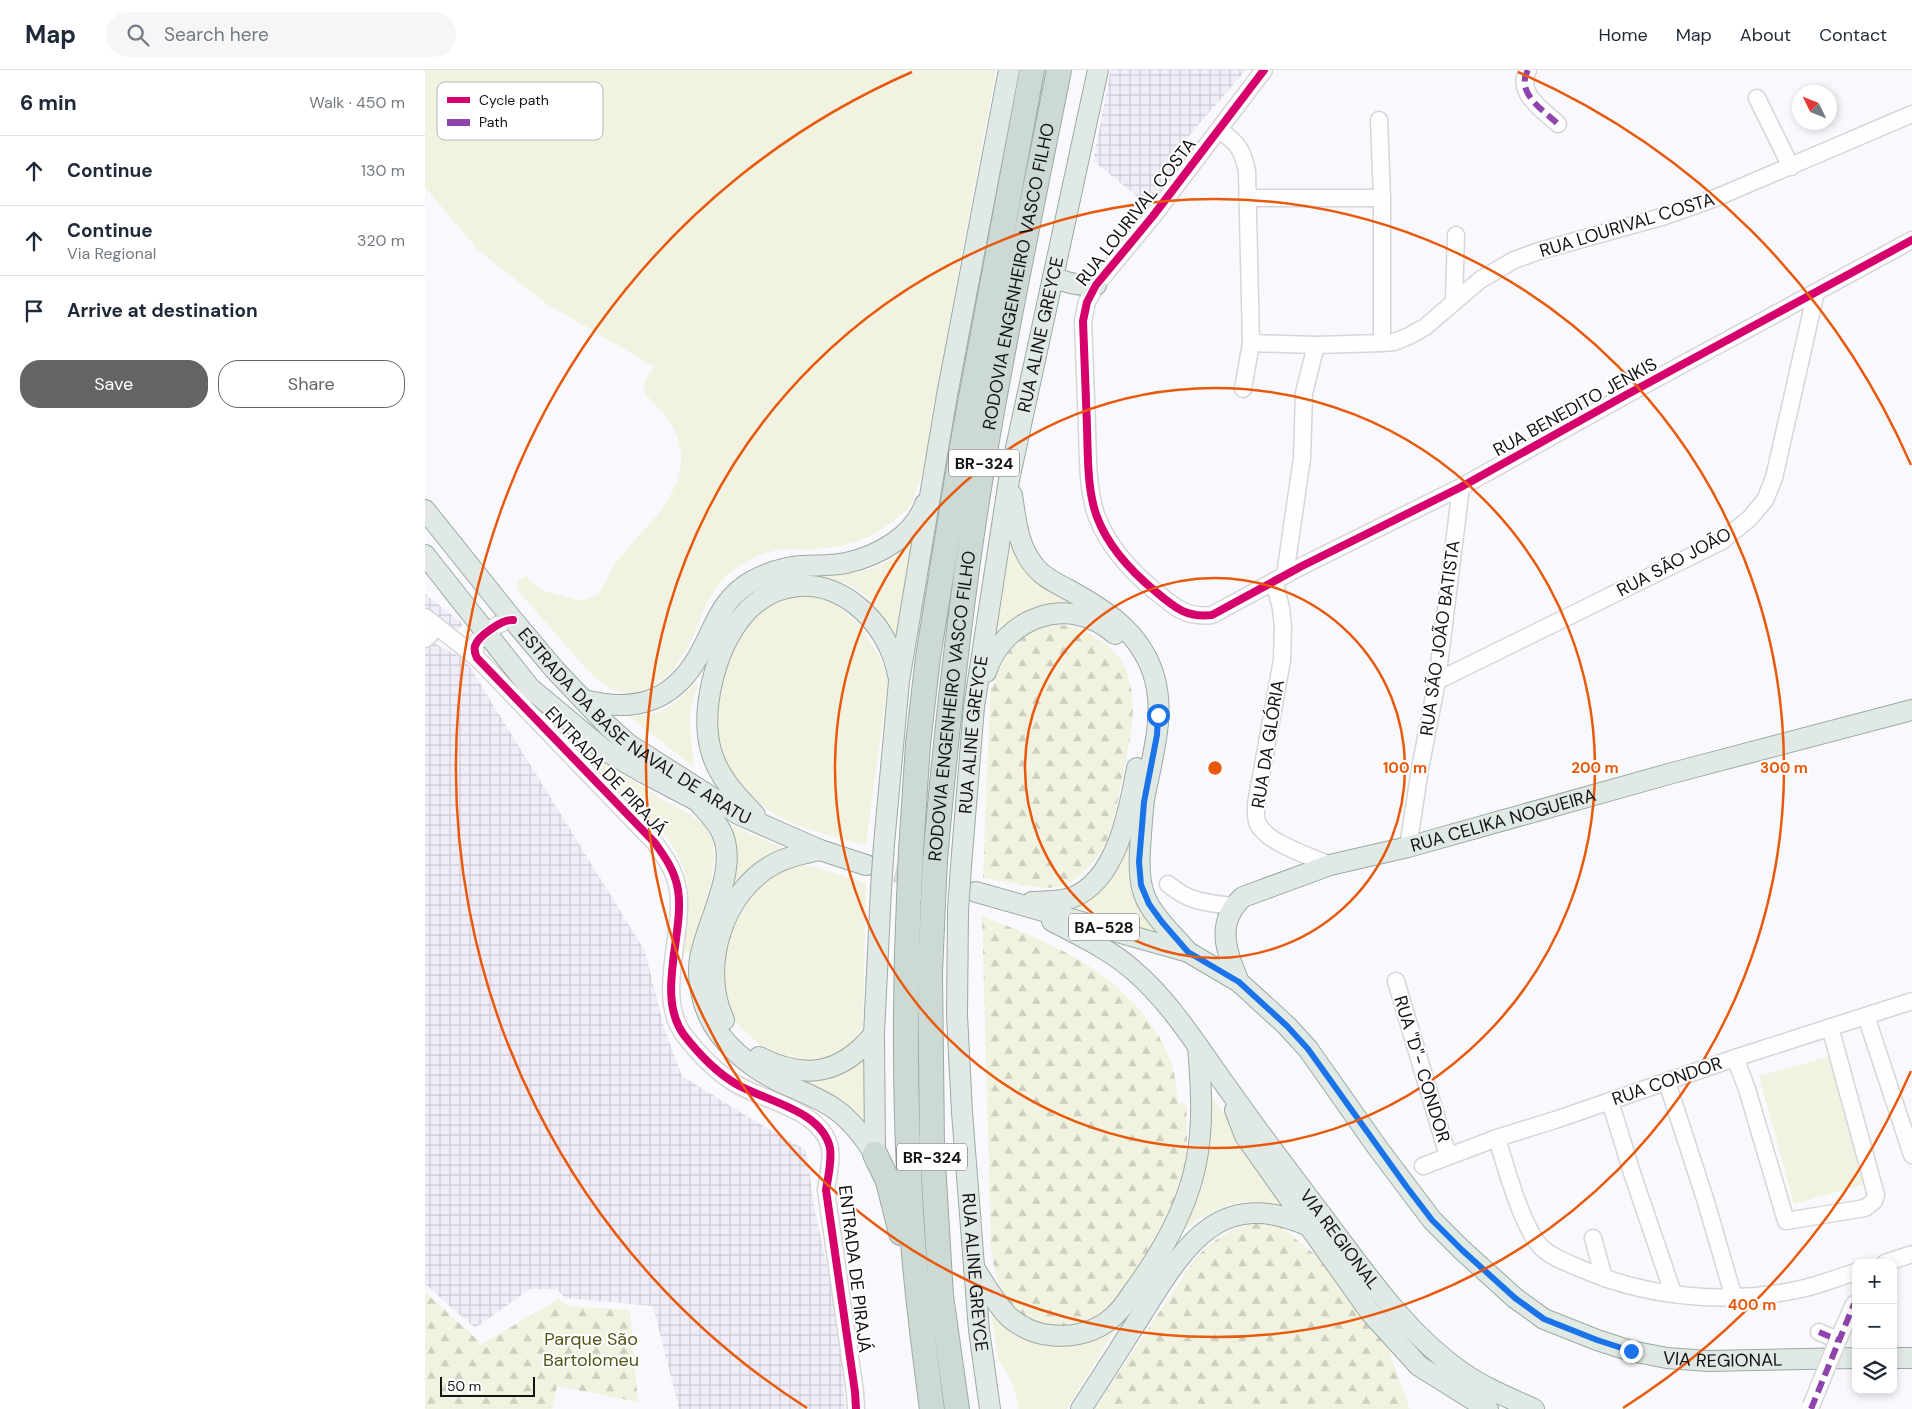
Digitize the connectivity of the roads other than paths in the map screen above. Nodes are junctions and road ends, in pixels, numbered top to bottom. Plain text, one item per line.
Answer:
1 (1009, 70) edge
2 (1032, 70) edge
3 (1059, 70) edge
4 (1098, 70) edge
5 (1264, 70) edge
6 (1528, 70) edge
7 (1757, 98) dead end
8 (1912, 114) edge
9 (1379, 120) dead end
10 (1558, 124) dead end
11 (1219, 130) junction
12 (1791, 167) junction
13 (1249, 198) junction
14 (1381, 198) junction
15 (1456, 234) dead end
16 (1912, 240) edge
17 (1053, 277) junction
18 (1096, 285) junction
19 (1816, 292) junction
20 (1454, 300) junction
21 (1251, 343) junction
22 (1382, 344) junction
23 (1316, 345) junction
24 (1243, 389) dead end
25 (934, 476) junction
26 (1009, 480) junction
27 (1461, 487) junction
28 (425, 510) edge
29 (425, 555) edge
30 (1280, 578) junction
31 (1249, 595) joint
32 (513, 620) junction
33 (431, 622) edge
34 (486, 634) junction
35 (425, 639) edge
36 (477, 658) junction
37 (1437, 680) junction
38 (899, 681) junction
39 (584, 700) junction
40 (974, 707) junction
41 (1912, 709) edge
42 (700, 804) junction
43 (739, 814) junction
44 (765, 825) junction
45 (1408, 847) junction
46 (820, 850) junction
47 (866, 865) tunnel mouth
48 (1330, 865) junction
49 (1168, 884) dead end
50 (975, 892) tunnel mouth
51 (1019, 903) junction
52 (1233, 906) junction
53 (1188, 952) junction
54 (1396, 981) dead end
55 (1239, 982) junction
56 (1912, 1001) edge
57 (1866, 1016) junction
58 (1831, 1027) junction
59 (874, 1034) junction
60 (1198, 1046) junction
61 (1735, 1058) junction
62 (1667, 1082) junction
63 (797, 1090) junction
64 (1233, 1096) junction
65 (1610, 1101) junction
66 (812, 1121) junction
67 (1497, 1138) junction
68 (875, 1154) junction
69 (1912, 1155) edge
70 (1448, 1156) junction
71 (1423, 1166) dead end
72 (1309, 1226) junction
73 (1593, 1238) dead end
74 (1912, 1254) edge
75 (1897, 1259) edge
76 (972, 1265) junction
77 (1852, 1273) edge
78 (1604, 1278) junction
79 (1673, 1293) junction
80 (1734, 1298) junction
81 (1852, 1306) edge
82 (919, 1310) junction
83 (1819, 1332) dead end
84 (1838, 1340) junction
85 (1852, 1358) edge
86 (1897, 1358) edge
87 (1912, 1358) edge
88 (856, 1409) edge
89 (932, 1409) edge
90 (957, 1409) edge
91 (990, 1409) edge
92 (1081, 1409) edge
93 (1488, 1409) edge
94 (1534, 1409) edge
95 (1811, 1409) edge

1 - 25 main road
2 - 82 highway, RODOVIA ENGENHEIRO VASCO FILHO / BR-324, bridge
3 - 90 highway, RODOVIA ENGENHEIRO VASCO FILHO / BR-324, bridge
4 - 17 main road, RUA ALINE GREYCE
5 - 11 street, RUA LOURIVAL COSTA
6 - 10 street
7 - 12 street
8 - 12 street, RUA LOURIVAL COSTA
9 - 14 street
11 - 13 street, RUA LOURIVAL COSTA
11 - 18 street, RUA LOURIVAL COSTA
12 - 20 street, RUA LOURIVAL COSTA
13 - 14 street
13 - 21 street, RUA LOURIVAL COSTA
14 - 22 street
15 - 20 street
16 - 19 street, RUA BENEDITO JENKIS
17 - 18 main road
17 - 26 main road, RUA ALINE GREYCE
18 - 31 street, RUA LOURIVAL COSTA
19 - 27 street, RUA BENEDITO JENKIS
19 - 37 street, RUA SÃO JOÃO
20 - 22 street, RUA LOURIVAL COSTA
21 - 23 street, RUA LOURIVAL COSTA
21 - 24 street, RUA LOURIVAL COSTA
22 - 23 street, RUA LOURIVAL COSTA
23 - 30 street, RUA DA GLÓRIA
25 - 38 main road
25 - 39 main road
26 - 40 main road, RUA ALINE GREYCE
26 - 53 main road
27 - 30 street, RUA BENEDITO JENKIS
27 - 37 street, RUA SÃO JOÃO BATISTA
28 - 32 main road, ESTRADA DA BASE NAVAL DE ARATU
29 - 34 main road
30 - 31 street, RUA BENEDITO JENKIS
30 - 48 street, RUA DA GLÓRIA
32 - 34 street
32 - 39 main road, ESTRADA DA BASE NAVAL DE ARATU
33 - 35 street
33 - 36 street, ENTRADA DE PIRAJÁ
34 - 36 street
34 - 42 main road
36 - 66 street, ENTRADA DE PIRAJÁ
37 - 45 street, RUA SÃO JOÃO BATISTA
38 - 44 main road
38 - 59 main road, bridge
39 - 43 main road, ESTRADA DA BASE NAVAL DE ARATU
40 - 51 main road
40 - 76 main road, RUA ALINE GREYCE, bridge
41 - 45 main road, RUA CELIKA NOGUEIRA
42 - 43 main road
42 - 63 main road
43 - 44 main road, ESTRADA DA BASE NAVAL DE ARATU
44 - 46 main road, ESTRADA DA BASE NAVAL DE ARATU
45 - 48 main road, RUA CELIKA NOGUEIRA
46 - 47 main road, ESTRADA DA BASE NAVAL DE ARATU
46 - 59 main road
48 - 52 main road, RUA CELIKA NOGUEIRA
49 - 52 street
50 - 51 main road, BA-528
51 - 53 main road, BA-528
51 - 60 main road
52 - 55 main road
53 - 55 main road, VIA REGIONAL / BA-528
54 - 70 street, RUA "D"- CONDOR
55 - 85 main road, VIA REGIONAL
56 - 57 street, RUA CONDOR
57 - 58 street, RUA CONDOR
57 - 69 street
58 - 61 street, RUA CONDOR
58 - 61 street
59 - 68 main road
60 - 64 main road, VIA REGIONAL
60 - 76 main road
61 - 62 street, RUA CONDOR
62 - 65 street, RUA CONDOR
62 - 80 street
63 - 66 street
63 - 68 main road
64 - 72 main road
64 - 94 main road, VIA REGIONAL
65 - 67 street, RUA CONDOR
65 - 79 street
66 - 88 street, ENTRADA DE PIRAJÁ
67 - 70 street, RUA CONDOR
67 - 78 street
68 - 82 highway
70 - 71 street, RUA CONDOR
72 - 92 main road
72 - 93 main road
73 - 78 street
74 - 75 street
76 - 91 main road, RUA ALINE GREYCE
77 - 80 street
78 - 79 street
79 - 80 street
81 - 84 street
82 - 89 highway, RODOVIA ENGENHEIRO VASCO FILHO / BR-324
83 - 84 street
84 - 95 street, bridge
86 - 87 main road

